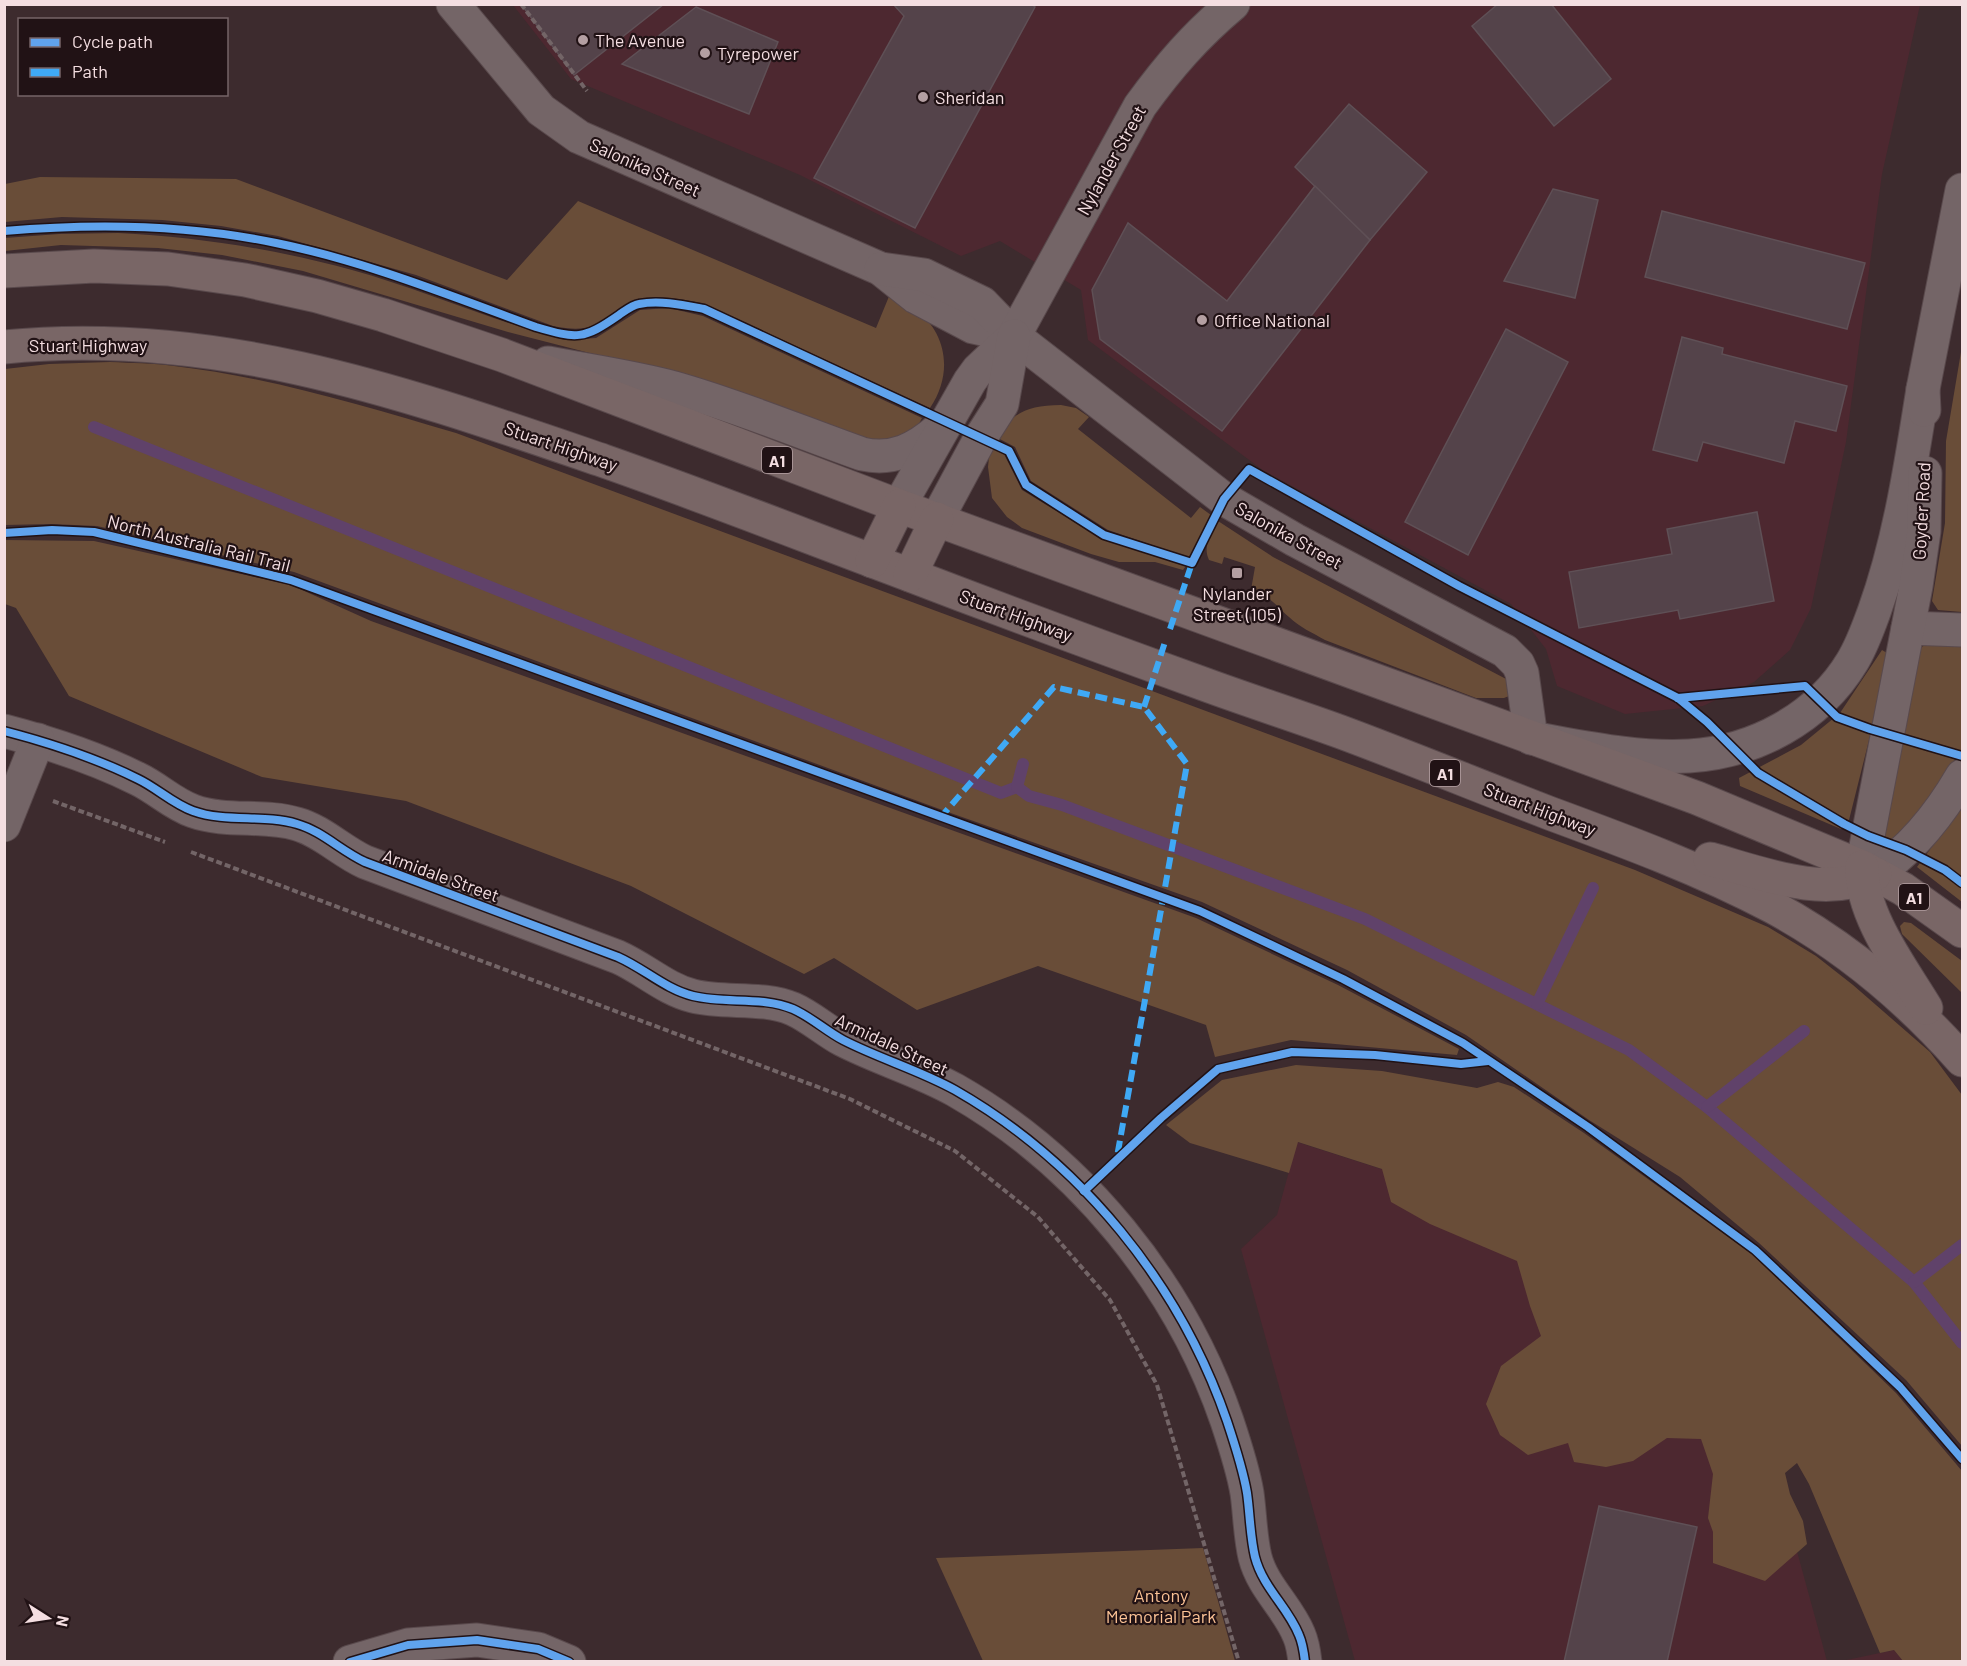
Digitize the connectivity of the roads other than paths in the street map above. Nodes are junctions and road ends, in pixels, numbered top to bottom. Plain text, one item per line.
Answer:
1 (453, 4) edge
2 (1233, 4) edge
3 (1962, 190) edge
4 (4, 271) edge
5 (1014, 336) junction
6 (4, 347) edge
7 (502, 355) junction
8 (1923, 389) junction
9 (946, 423) junction
10 (899, 506) junction
11 (937, 519) junction
12 (872, 561) junction
13 (910, 575) junction
14 (1908, 628) junction
15 (1962, 630) edge
16 (4, 731) edge
17 (1531, 738) junction
18 (38, 740) junction
19 (1962, 776) edge
20 (1546, 812) junction
21 (4, 825) edge
22 (1866, 874) junction
23 (1962, 931) edge
24 (1953, 1049) edge
25 (350, 1662) edge
26 (569, 1662) edge
27 (1305, 1662) edge

1 - 5 street, Salonika Street
2 - 5 street, Nylander Street
3 - 8 street, Goyder Road
4 - 7 highway, A1
5 - 9 street, Nylander Street
5 - 11 street, Nylander Street
5 - 17 street, Salonika Street
6 - 12 highway, Stuart Highway / A1
7 - 9 street
7 - 10 highway, A1
8 - 14 street, Goyder Road
8 - 17 street
9 - 10 street, Nylander Street
10 - 11 highway, A1
10 - 12 highway, Nylander Street
11 - 13 highway
11 - 17 highway, A1
12 - 13 highway, Stuart Highway / A1
13 - 20 highway, Stuart Highway / A1
14 - 15 street
14 - 22 street, Goyder Road
16 - 18 street, Armidale Street
17 - 22 highway, A1
18 - 21 street
18 - 27 street, Armidale Street
19 - 22 street
20 - 22 highway
20 - 24 highway, Stuart Highway / A1
22 - 23 highway, A1
22 - 24 highway
25 - 26 street

